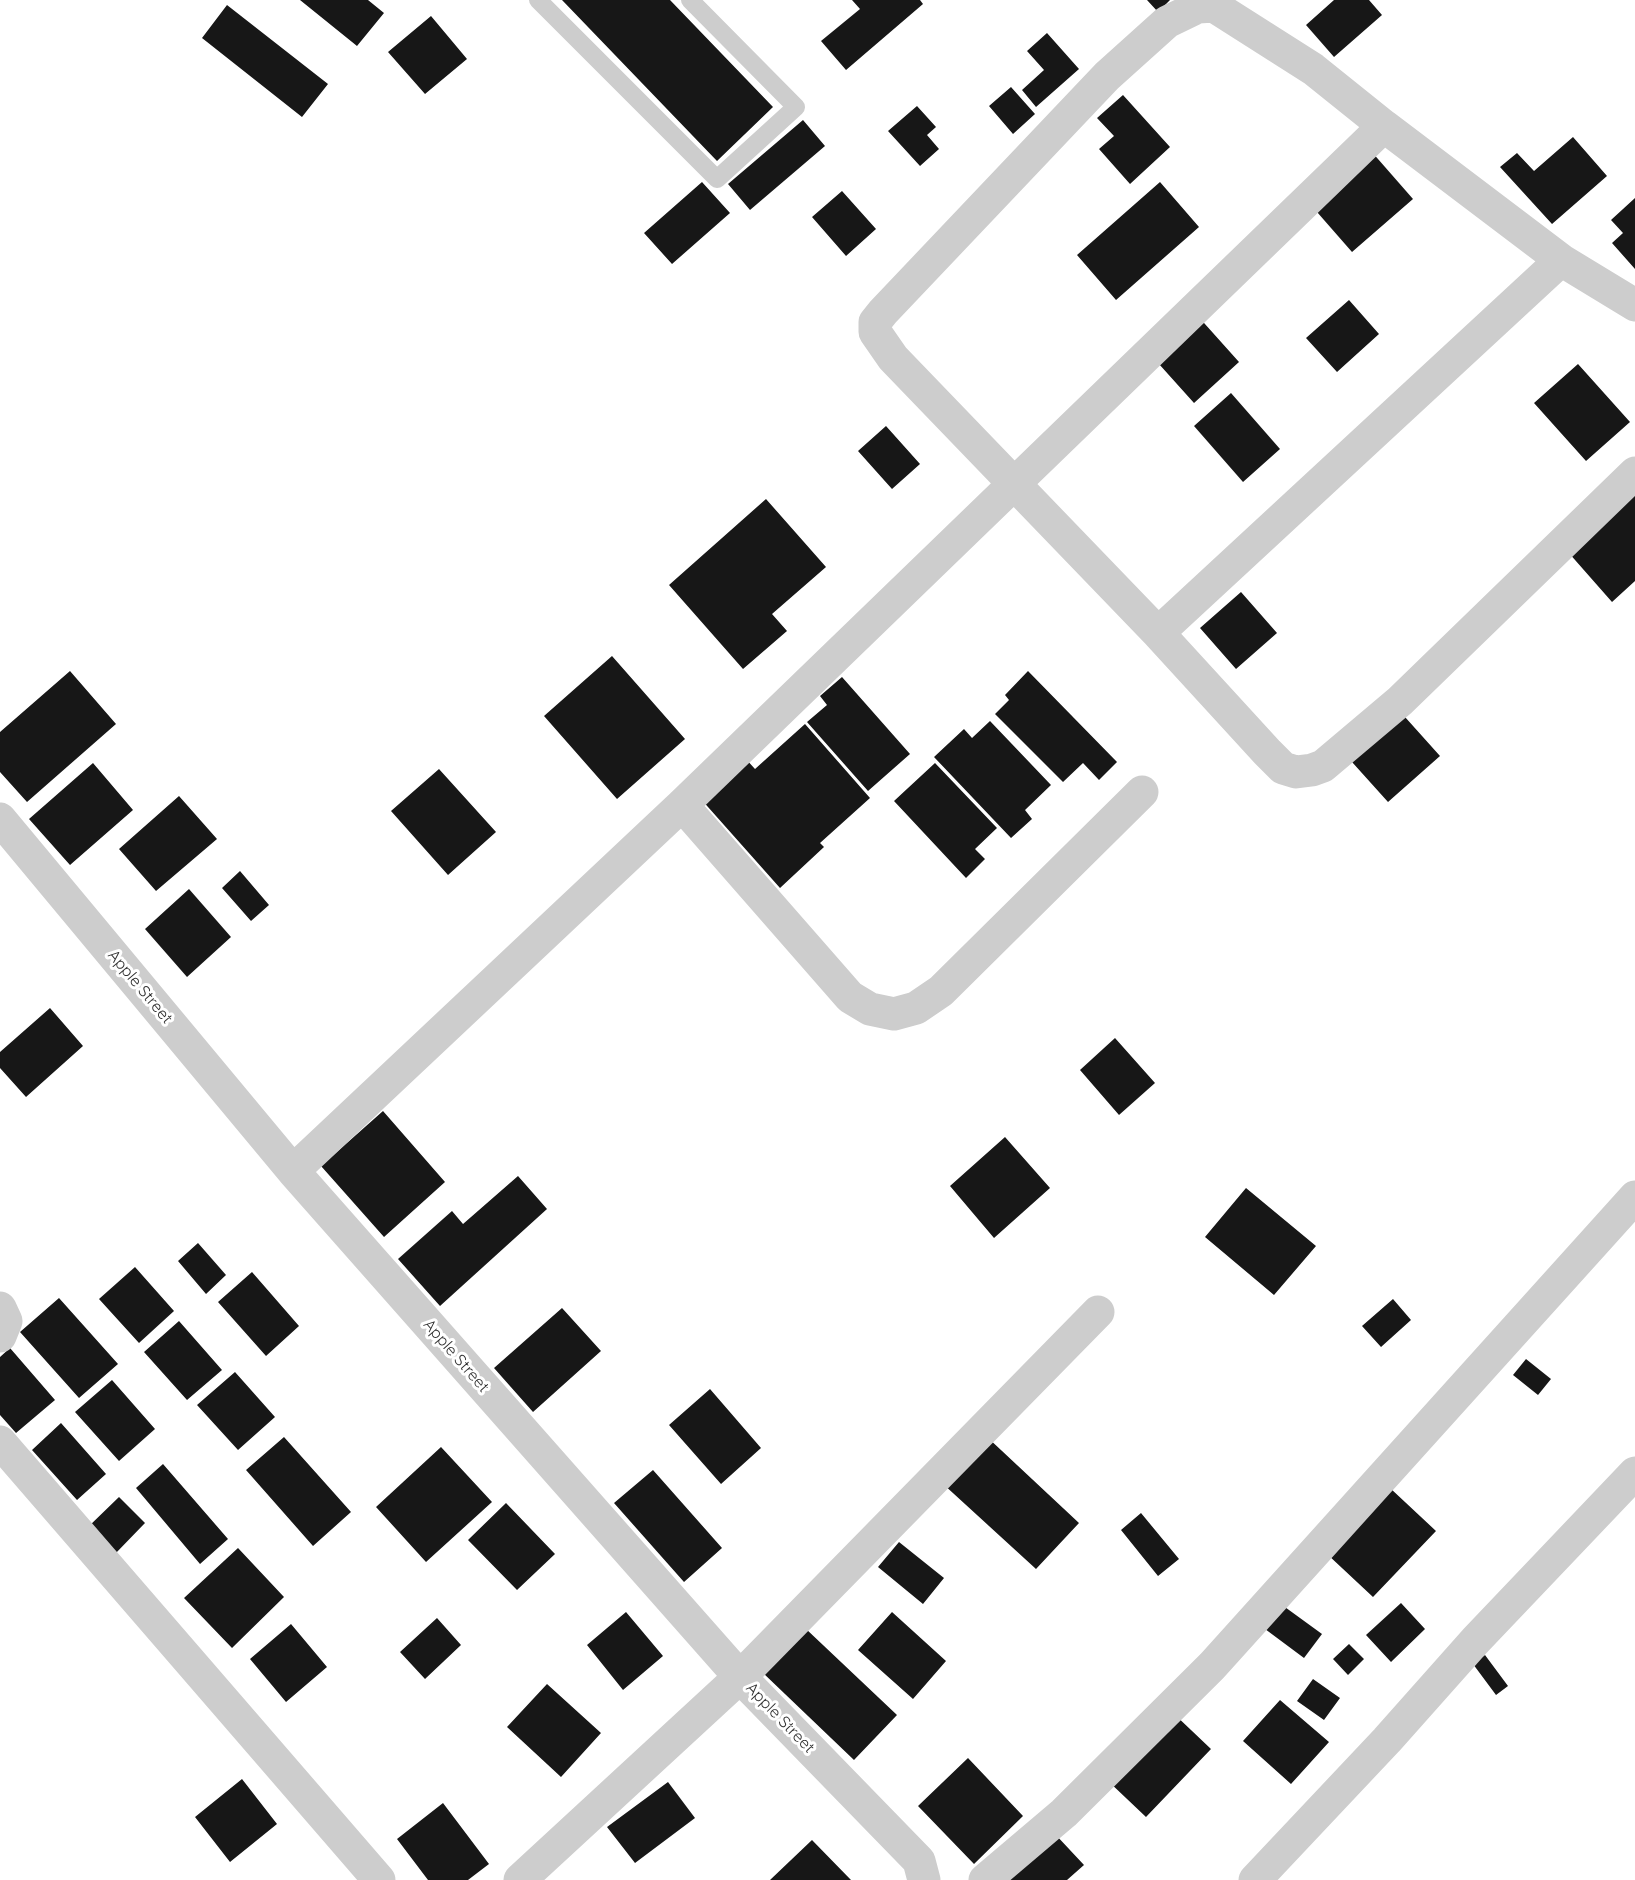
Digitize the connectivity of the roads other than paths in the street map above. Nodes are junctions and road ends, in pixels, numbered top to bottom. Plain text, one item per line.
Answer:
1 (538, 0) edge
2 (690, 0) edge
3 (1384, 126) junction
4 (1561, 260) junction
5 (1635, 305) edge
6 (1635, 473) edge
7 (1015, 483) junction
8 (1158, 633) junction
9 (1142, 792) dead end
10 (682, 805) junction
11 (0, 819) edge
12 (292, 1171) junction
13 (1635, 1197) edge
14 (0, 1308) edge
15 (1098, 1312) dead end
16 (0, 1336) edge
17 (0, 1442) edge
18 (1635, 1473) edge
19 (740, 1677) junction
20 (380, 1880) edge
21 (520, 1880) edge
22 (924, 1880) edge
23 (986, 1880) edge
24 (1255, 1880) edge

1 - 2 lane
3 - 4 street
3 - 7 street
3 - 7 street
4 - 5 street
4 - 8 street
6 - 8 street
7 - 8 street
7 - 10 street
9 - 10 street
10 - 12 street
11 - 12 street, Apple Street
12 - 19 street, Apple Street
13 - 23 street
14 - 16 street
15 - 19 street
17 - 20 street
18 - 24 street
19 - 21 street
19 - 22 street, Apple Street

